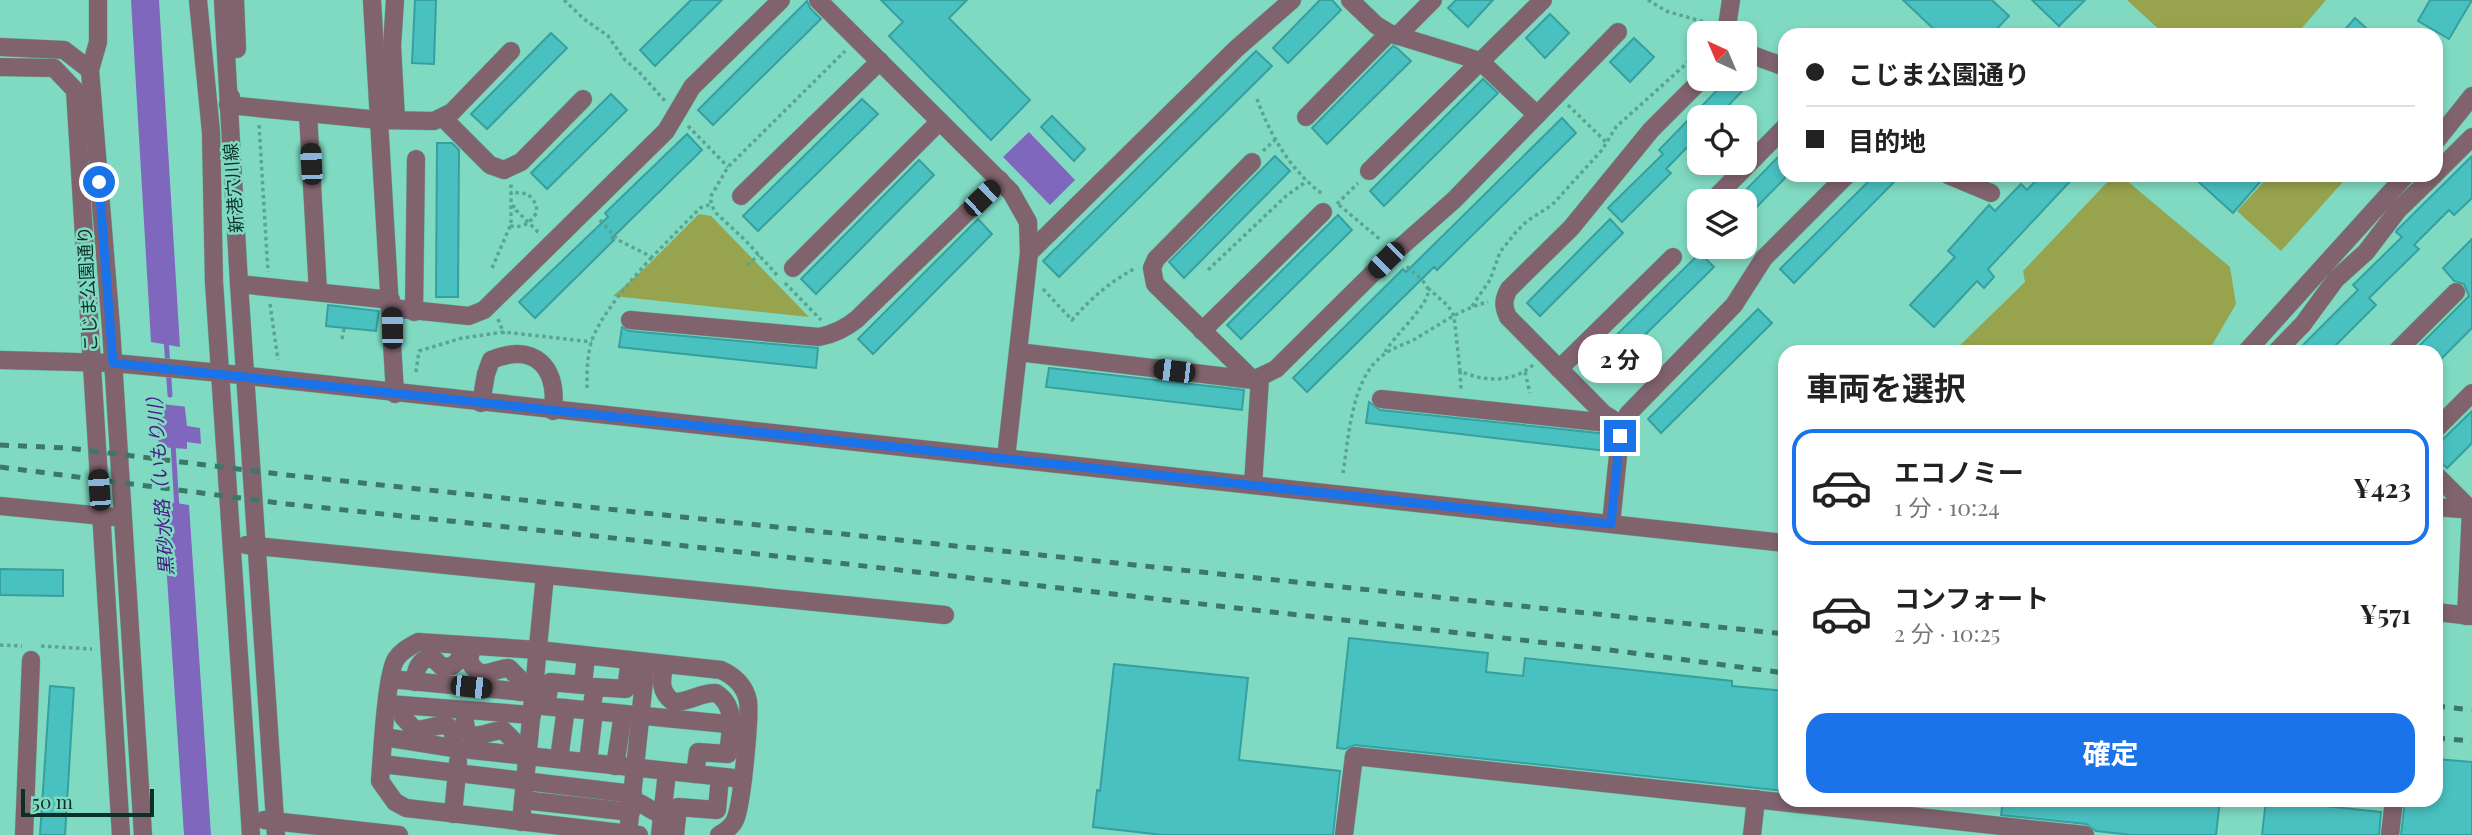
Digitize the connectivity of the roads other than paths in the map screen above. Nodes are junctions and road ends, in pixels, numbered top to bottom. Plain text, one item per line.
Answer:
1 (98, 0) edge
2 (186, 0) edge
3 (198, 0) edge
4 (223, 0) edge
5 (235, 0) edge
6 (372, 0) edge
7 (395, 0) edge
8 (781, 0) edge
9 (1292, 0) edge
10 (1350, 0) edge
11 (1433, 0) edge
12 (1543, 0) edge
13 (1731, 0) edge
14 (827, 3) edge
15 (1728, 21) edge
16 (1618, 32) dead end
17 (1393, 34) junction
18 (0, 47) edge
19 (511, 51) dead end
20 (1757, 57) edge
21 (880, 61) junction
22 (1480, 61) junction
23 (1778, 64) edge
24 (0, 67) edge
25 (90, 70) junction
26 (1690, 91) edge
27 (2472, 96) edge
28 (583, 99) dead end
29 (228, 106) junction
30 (308, 113) junction
31 (1536, 115) junction
32 (1306, 117) dead end
33 (443, 118) junction
34 (388, 120) junction
35 (940, 121) junction
36 (211, 132) junction
37 (2443, 132) edge
38 (1778, 134) edge
39 (2472, 137) edge
40 (416, 159) dead end
41 (1252, 162) dead end
42 (2443, 166) edge
43 (1369, 171) road end
44 (1000, 180) junction
45 (1840, 182) edge
46 (1965, 182) edge
47 (2400, 182) edge
48 (2427, 182) edge
49 (1724, 189) edge
50 (1991, 193) dead end
51 (741, 196) dead end
52 (1330, 204) road end
53 (1029, 253) junction
54 (1673, 257) dead end
55 (793, 268) dead end
56 (239, 284) junction
57 (317, 292) junction
58 (2456, 292) dead end
59 (392, 304) junction
60 (414, 312) junction
61 (630, 320) dead end
62 (1202, 331) junction
63 (2252, 345) edge
64 (2283, 345) edge
65 (2403, 345) edge
66 (1018, 352) junction
67 (0, 360) edge
68 (91, 363) junction
69 (113, 363) junction
70 (1559, 369) junction
71 (221, 373) junction
72 (245, 376) junction
73 (1256, 379) junction
74 (2472, 393) edge
75 (395, 394) junction
76 (1381, 399) dead end
77 (481, 403) junction
78 (553, 411) junction
79 (2443, 422) edge
80 (1622, 425) junction
81 (1006, 458) junction
82 (2443, 482) edge
83 (1253, 485) junction
84 (0, 506) edge
85 (2443, 508) edge
86 (2472, 510) edge
87 (101, 516) junction
88 (123, 518) junction
89 (1611, 524) junction
90 (1778, 542) edge
91 (232, 543) junction
92 (256, 546) junction
93 (545, 575) junction
94 (2443, 613) edge
95 (945, 615) dead end
96 (2469, 616) edge
97 (467, 646) junction
98 (538, 650) junction
99 (33, 651) road end
100 (586, 656) junction
101 (638, 661) junction
102 (665, 664) junction
103 (390, 679) junction
104 (415, 682) junction
105 (533, 702) junction
106 (396, 705) junction
107 (566, 708) junction
108 (464, 710) junction
109 (592, 711) junction
110 (632, 715) junction
111 (739, 726) junction
112 (384, 737) junction
113 (584, 737) junction
114 (456, 748) junction
115 (521, 754) junction
116 (559, 758) junction
117 (588, 762) junction
118 (382, 764) junction
119 (615, 766) junction
120 (635, 768) junction
121 (667, 772) junction
122 (457, 773) junction
123 (695, 774) junction
124 (720, 777) junction
125 (743, 779) junction
126 (525, 781) junction
127 (1756, 799) junction
128 (523, 800) junction
129 (632, 802) junction
130 (1778, 802) edge
131 (1822, 807) edge
132 (2393, 807) edge
133 (453, 814) junction
134 (662, 814) junction
135 (521, 822) junction
136 (251, 827) edge
137 (275, 828) edge
138 (2029, 832) edge
139 (634, 834) edge
140 (24, 835) edge
141 (121, 835) edge
142 (143, 835) edge
143 (399, 835) edge
144 (660, 835) edge
145 (675, 835) edge
146 (719, 835) edge
147 (1344, 835) edge
148 (1752, 835) edge
149 (2085, 835) edge
150 (2390, 835) edge

1 - 25 street, こじま公園通り
2 - 36 street
3 - 36 street, 新港穴川線
4 - 29 street, 新港穴川線
5 - 29 street
6 - 34 street
7 - 34 street
8 - 60 street
9 - 53 street
10 - 17 street
11 - 17 street
12 - 22 street
13 - 15 street
14 - 21 street
16 - 31 street
17 - 22 street
17 - 32 street
18 - 25 street
19 - 33 street
20 - 23 street
21 - 35 street
21 - 51 street
22 - 31 street
22 - 43 street
24 - 68 street, こじま公園通り
25 - 69 street, こじま公園通り
26 - 70 street
27 - 37 street
28 - 33 street
29 - 30 street
29 - 56 street, 新港穴川線
30 - 34 street
30 - 57 street
31 - 73 street
33 - 34 street
34 - 59 street
35 - 44 street
35 - 55 street
36 - 71 street, 新港穴川線
38 - 49 street
39 - 42 street
40 - 60 street
41 - 62 street
44 - 53 street
44 - 61 street
45 - 80 street
46 - 50 street
47 - 63 street
48 - 64 street
52 - 62 street
53 - 66 street
54 - 70 street
56 - 57 street
56 - 72 street, 新港穴川線
57 - 59 street
58 - 65 street
59 - 60 street
59 - 75 street
62 - 73 street
66 - 73 street
66 - 81 street
67 - 68 street
68 - 69 street
68 - 87 street, こじま公園通り
69 - 71 street
69 - 88 street, こじま公園通り
70 - 80 street
71 - 72 street
71 - 91 street, 新港穴川線
72 - 75 street
72 - 92 street, 新港穴川線
73 - 83 street
74 - 79 street
75 - 77 street
76 - 80 street
77 - 78 street
77 - 78 street
78 - 81 street
80 - 89 street
81 - 83 street
82 - 86 street
83 - 89 street
84 - 87 street
85 - 86 street
86 - 96 street
87 - 88 street
87 - 141 street, こじま公園通り
88 - 142 street, こじま公園通り
89 - 90 street
91 - 92 street
91 - 136 street, 新港穴川線
92 - 93 street
92 - 137 street, 新港穴川線
93 - 95 street
93 - 98 street
94 - 96 street
97 - 98 street
97 - 103 street
97 - 104 street
97 - 105 street
98 - 100 street
98 - 105 street
99 - 140 street
100 - 101 street
100 - 105 street
101 - 102 street
101 - 109 street
101 - 110 street
102 - 111 street
102 - 111 street
103 - 104 street
103 - 106 street
104 - 105 street
105 - 107 street
105 - 108 street
105 - 115 street
106 - 108 street
106 - 112 street
106 - 114 street
107 - 109 street
107 - 113 street
108 - 115 street
109 - 110 street
109 - 113 street
110 - 111 street
110 - 113 street
110 - 120 street
111 - 123 street
111 - 125 street
112 - 114 street
112 - 118 street
113 - 116 street
113 - 117 street
113 - 119 street
114 - 115 street
114 - 122 street
115 - 116 street
115 - 126 street
116 - 117 street
117 - 119 street
118 - 122 street
118 - 133 street
119 - 120 street
120 - 121 street
120 - 129 street
121 - 123 street
121 - 134 street
122 - 126 street
122 - 133 street
123 - 124 street
124 - 125 street
124 - 145 street
125 - 146 street
126 - 128 street
126 - 129 street
127 - 130 street
127 - 147 street
127 - 148 street
128 - 129 street
128 - 135 street
129 - 134 street
129 - 139 street
131 - 138 street
132 - 150 street
133 - 135 street
134 - 144 street
135 - 139 street
136 - 137 street
137 - 143 street
138 - 149 street

